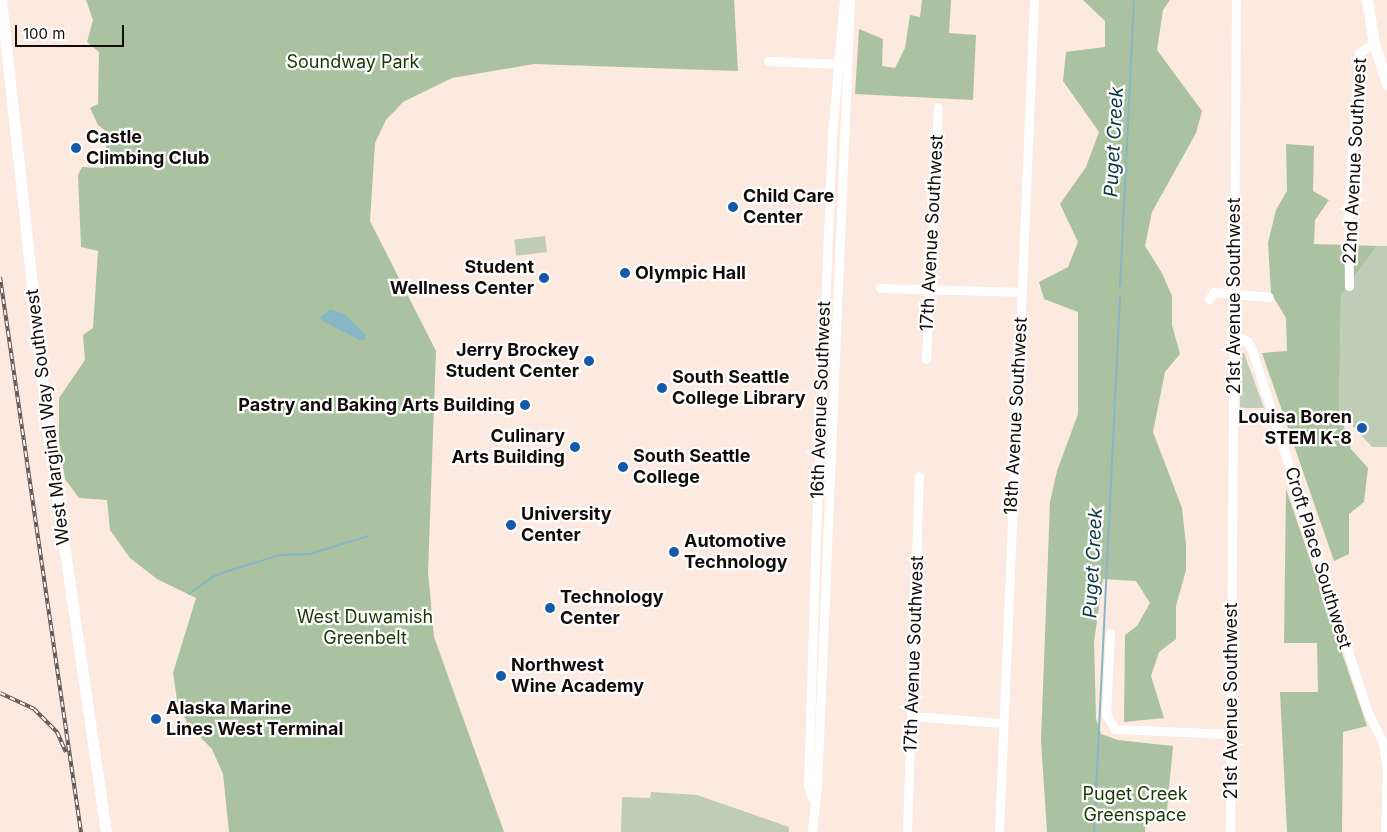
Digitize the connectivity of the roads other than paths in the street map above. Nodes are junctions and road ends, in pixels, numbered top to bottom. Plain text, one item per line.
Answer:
1 (1, 0) edge
2 (844, 0) edge
3 (850, 0) edge
4 (1034, 0) edge
5 (1236, 0) edge
6 (1367, 0) edge
7 (1374, 43) junction
8 (768, 61) dead end
9 (842, 64) junction
10 (1387, 84) edge
11 (938, 106) dead end
12 (1349, 286) dead end
13 (880, 288) dead end
14 (929, 290) junction
15 (1022, 292) junction
16 (1234, 293) junction
17 (1269, 297) dead end
18 (1209, 299) dead end
19 (1234, 335) junction
20 (926, 359) dead end
21 (919, 476) dead end
22 (1110, 633) dead end
23 (912, 716) junction
24 (1002, 723) junction
25 (1383, 730) edge
26 (1230, 734) junction
27 (106, 832) edge
28 (812, 832) edge
29 (908, 832) edge
30 (999, 832) edge
31 (1230, 832) edge
32 (1385, 832) edge

1 - 27 main road, West Marginal Way Southwest
2 - 9 street, 16th Avenue Southwest
3 - 9 street, 16th Avenue Southwest
4 - 15 street, 18th Avenue Southwest
5 - 16 street, 21st Avenue Southwest
6 - 7 main road
7 - 10 main road
7 - 12 street, 22nd Avenue Southwest
8 - 9 street
9 - 28 street, 16th Avenue Southwest
11 - 14 street, 17th Avenue Southwest
13 - 14 street
14 - 15 street
14 - 20 street, 17th Avenue Southwest
15 - 24 street, 18th Avenue Southwest
16 - 17 street
16 - 18 street
16 - 19 street, 21st Avenue Southwest
19 - 25 street, Croft Place Southwest
19 - 26 street, 21st Avenue Southwest
21 - 23 street, 17th Avenue Southwest
22 - 26 street
23 - 24 street
23 - 29 street, 17th Avenue Southwest
24 - 30 street, 18th Avenue Southwest
25 - 32 street, Croft Place Southwest
26 - 31 street, 21st Avenue Southwest

